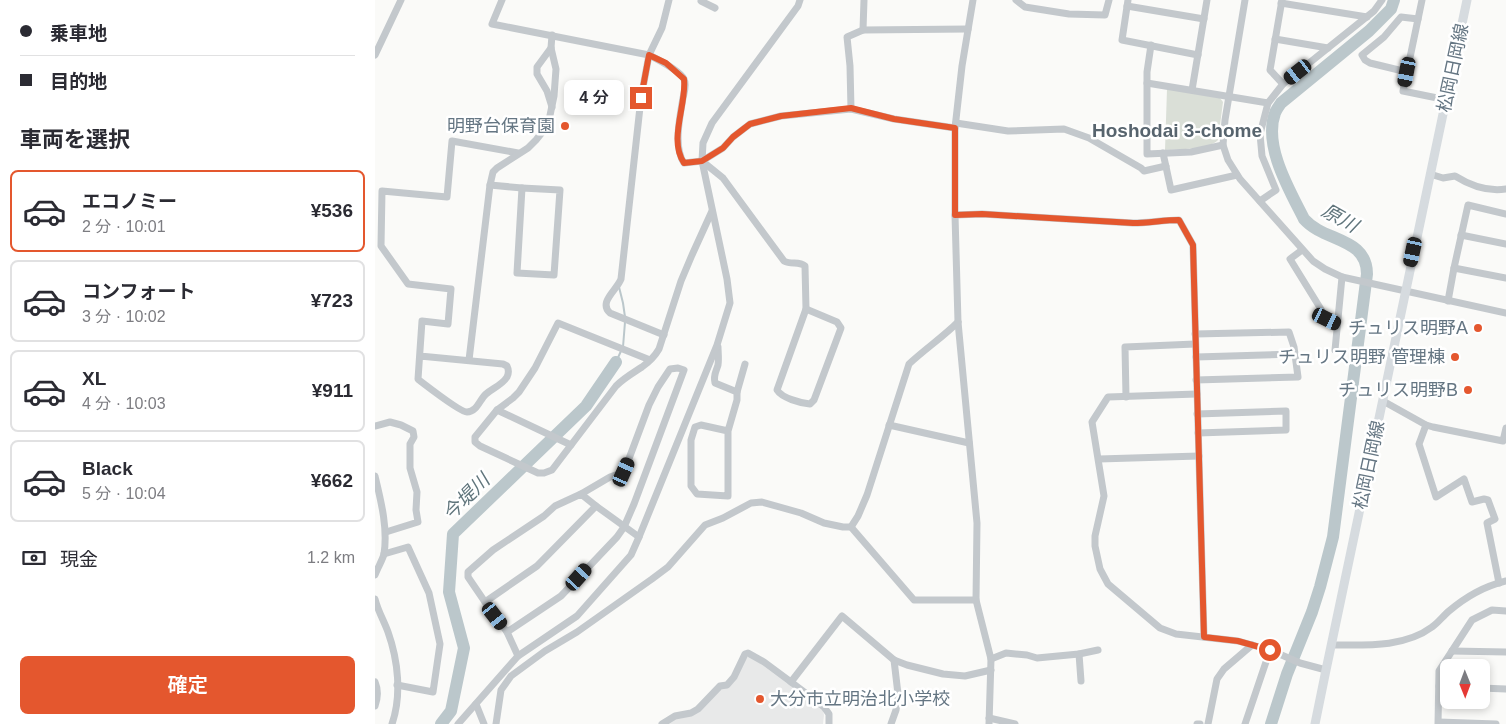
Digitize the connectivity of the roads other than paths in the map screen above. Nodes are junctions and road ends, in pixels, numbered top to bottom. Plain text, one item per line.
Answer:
1 (401, 0) edge
2 (502, 0) edge
3 (669, 0) edge
4 (700, 0) edge
5 (800, 0) edge
6 (864, 0) edge
7 (973, 0) edge
8 (1016, 0) edge
9 (1109, 0) edge
10 (1207, 0) edge
11 (1245, 0) edge
12 (1381, 0) edge
13 (1422, 0) edge
14 (1467, 0) edge
15 (1282, 1) edge
16 (1128, 3) edge
17 (715, 8) dead end
18 (1367, 17) junction
19 (1204, 19) junction
20 (1418, 19) junction
21 (968, 29) junction
22 (863, 30) junction
23 (552, 35) junction
24 (1275, 40) junction
25 (1151, 45) junction
26 (551, 48) junction
27 (1328, 48) junction
28 (375, 55) edge
29 (649, 55) junction
30 (1198, 55) junction
31 (1407, 72) junction
32 (1147, 82) junction
33 (1283, 84) junction
34 (1192, 90) junction
35 (1228, 96) junction
36 (1447, 100) junction
37 (1268, 103) junction
38 (552, 107) junction
39 (851, 108) junction
40 (955, 125) junction
41 (1223, 145) junction
42 (518, 153) junction
43 (1163, 153) junction
44 (702, 161) junction
45 (1166, 166) junction
46 (1429, 174) junction
47 (1237, 175) junction
48 (490, 185) junction
49 (522, 188) junction
50 (1506, 189) edge
51 (1260, 201) junction
52 (713, 211) junction
53 (1506, 214) edge
54 (955, 215) junction
55 (1461, 235) junction
56 (1506, 244) edge
57 (1303, 250) junction
58 (1454, 268) junction
59 (1342, 277) junction
60 (1506, 278) edge
61 (1405, 292) junction
62 (1448, 301) junction
63 (805, 310) junction
64 (1506, 313) edge
65 (958, 322) junction
66 (1337, 324) junction
67 (1195, 334) junction
68 (664, 335) junction
69 (1195, 344) junction
70 (717, 345) junction
71 (1335, 350) dead end
72 (1295, 354) junction
73 (420, 356) junction
74 (1196, 357) junction
75 (469, 360) junction
76 (650, 360) junction
77 (745, 364) dead end
78 (1196, 380) junction
79 (737, 392) junction
80 (1197, 394) junction
81 (1125, 396) junction
82 (1383, 400) junction
83 (497, 410) junction
84 (1197, 414) junction
85 (1426, 424) junction
86 (889, 425) junction
87 (375, 426) edge
88 (1506, 428) edge
89 (728, 431) junction
90 (1198, 433) junction
91 (969, 444) junction
92 (571, 445) junction
93 (1199, 456) junction
94 (1099, 459) junction
95 (375, 476) edge
96 (581, 494) junction
97 (596, 506) junction
98 (624, 527) junction
99 (851, 527) junction
100 (386, 532) junction
101 (639, 537) junction
102 (384, 554) junction
103 (375, 575) edge
104 (1503, 582) edge
105 (375, 599) edge
106 (976, 600) junction
107 (485, 602) junction
108 (1506, 611) edge
109 (507, 632) junction
110 (1204, 637) junction
111 (1252, 645) junction
112 (1331, 645) junction
113 (1099, 650) dead end
114 (1270, 650) junction
115 (1452, 651) junction
116 (1506, 652) edge
117 (1079, 654) junction
118 (517, 656) junction
119 (991, 659) junction
120 (894, 660) junction
121 (991, 670) junction
122 (1326, 670) junction
123 (1081, 681) dead end
124 (375, 682) edge
125 (791, 682) junction
126 (397, 686) junction
127 (1439, 686) joint
128 (1490, 688) edge
129 (1506, 689) edge
130 (476, 704) junction
131 (375, 706) edge
132 (989, 721) edge
133 (1438, 723) edge
134 (393, 724) edge
135 (458, 724) edge
136 (485, 724) edge
137 (497, 724) edge
138 (662, 724) edge
139 (829, 724) edge
140 (891, 724) edge
141 (1015, 724) edge
142 (1208, 724) edge
143 (1245, 724) edge
144 (1315, 724) edge
145 (1496, 724) edge

1 - 28 street
2 - 23 street
3 - 29 street
4 - 17 street
5 - 44 street
6 - 22 street
7 - 21 street
8 - 9 street
10 - 19 street
11 - 35 street
12 - 18 street
13 - 20 street
14 - 36 main road, 松岡日岡線
15 - 18 street
15 - 24 street
16 - 19 street
16 - 25 street
18 - 27 street
19 - 30 street
20 - 31 street
20 - 31 street
21 - 22 street
21 - 40 street
22 - 39 street
23 - 26 street
23 - 29 street
24 - 27 street
24 - 33 street
25 - 30 street
25 - 32 street
26 - 38 street
26 - 38 street
27 - 33 street
29 - 44 street
29 - 68 street
30 - 34 street
31 - 36 street
32 - 34 street
32 - 43 street
33 - 37 street
34 - 35 street
35 - 37 street
35 - 41 street
36 - 46 main road, 松岡日岡線
37 - 51 street
38 - 42 street
39 - 40 street
39 - 44 street
40 - 45 street
40 - 54 street
41 - 43 street
41 - 47 street
42 - 48 street
42 - 73 street
43 - 45 street
44 - 52 street
44 - 63 street
45 - 47 street
46 - 50 street
46 - 61 main road, 松岡日岡線
47 - 51 street
48 - 49 street
48 - 75 street
49 - 49 street
51 - 57 street
52 - 68 street
52 - 70 street
53 - 55 street
54 - 65 street
54 - 67 street
55 - 56 street
55 - 58 street
57 - 59 street
57 - 66 street
58 - 60 street
58 - 62 street
59 - 61 street
59 - 66 street
61 - 62 street
61 - 82 main road, 松岡日岡線
62 - 64 street
63 - 63 street
65 - 86 street
65 - 91 street
66 - 71 street
67 - 69 street
67 - 72 street
68 - 76 street
69 - 74 street
69 - 81 street
70 - 79 street
70 - 101 street
72 - 74 street
72 - 78 street
73 - 75 street
73 - 75 street
74 - 78 street
76 - 83 street
76 - 92 street
77 - 79 street
78 - 80 street
79 - 89 street
80 - 81 street
80 - 84 street
81 - 94 street
82 - 85 street
82 - 112 main road, 松岡日岡線
83 - 92 street
83 - 92 street
84 - 90 street
84 - 90 street
85 - 88 street
85 - 104 street
86 - 91 street
86 - 99 street
87 - 100 street
89 - 89 street
90 - 93 street
91 - 106 street
93 - 94 street
93 - 110 street
94 - 110 street
95 - 100 street
96 - 97 street
96 - 98 street
96 - 107 street
97 - 98 street
97 - 107 street
98 - 101 street
98 - 109 street
99 - 106 street
99 - 137 street
100 - 102 street
101 - 118 street
102 - 103 street
102 - 126 street
104 - 112 street
105 - 126 street
106 - 119 street
107 - 109 street
108 - 115 street
109 - 118 street
110 - 111 street
111 - 114 street
111 - 142 street
112 - 122 main road, 松岡日岡線
113 - 117 street
114 - 122 street
114 - 143 street
115 - 116 street
115 - 127 street
117 - 119 street
117 - 123 street
118 - 130 street
119 - 121 street
120 - 121 street
120 - 125 street
120 - 140 street
121 - 132 street
122 - 144 main road, 松岡日岡線
124 - 131 street
125 - 138 street
125 - 139 street
126 - 134 street
127 - 133 street
128 - 129 street
130 - 135 street
130 - 136 street
132 - 141 street
133 - 145 street

